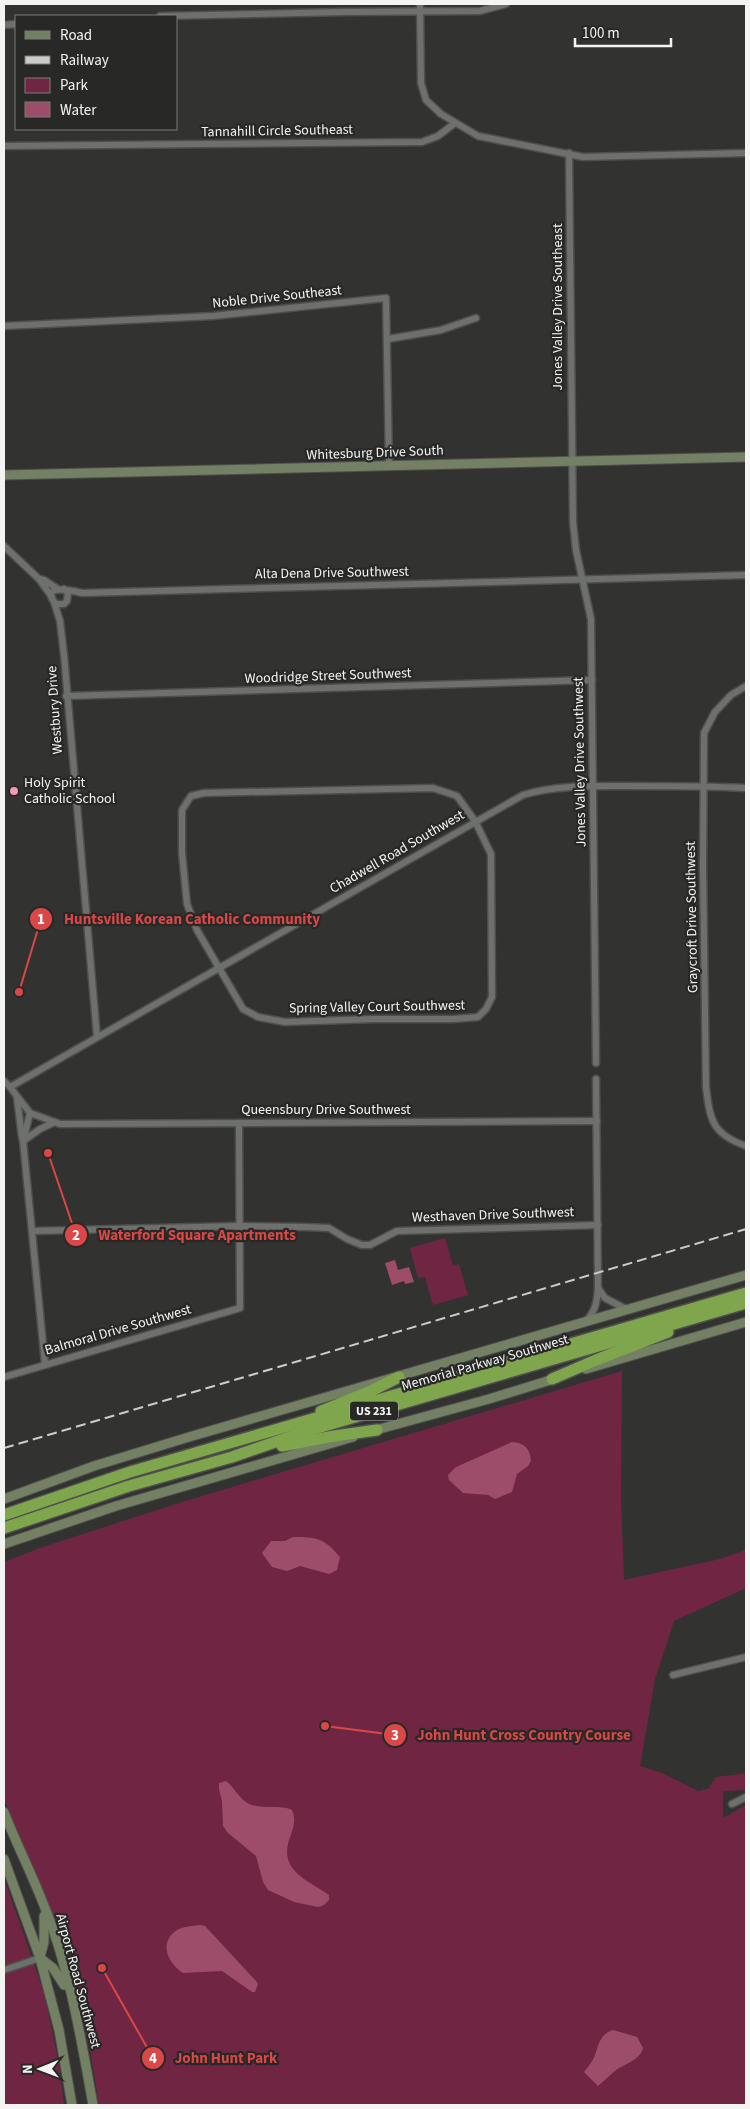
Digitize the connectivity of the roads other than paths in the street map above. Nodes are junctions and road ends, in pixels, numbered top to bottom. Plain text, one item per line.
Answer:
1 (420, 4) edge
2 (506, 4) edge
3 (420, 11) junction
4 (178, 16) edge
5 (456, 123) junction
6 (4, 146) edge
7 (569, 153) junction
8 (746, 153) edge
9 (476, 318) dead end
10 (4, 326) edge
11 (388, 339) junction
12 (746, 456) edge
13 (572, 461) junction
14 (388, 466) junction
15 (4, 475) edge
16 (4, 546) edge
17 (746, 575) edge
18 (39, 579) junction
19 (584, 580) junction
20 (61, 589) junction
21 (82, 593) junction
22 (53, 599) junction
23 (66, 602) junction
24 (60, 621) junction
25 (592, 680) junction
26 (746, 686) edge
27 (66, 696) junction
28 (593, 786) junction
29 (704, 786) junction
30 (746, 788) edge
31 (475, 821) junction
32 (218, 968) junction
33 (97, 1037) junction
34 (596, 1063) dead end
35 (596, 1079) dead end
36 (4, 1081) edge
37 (10, 1086) junction
38 (17, 1098) junction
39 (30, 1113) junction
40 (597, 1121) junction
41 (55, 1122) junction
42 (239, 1123) junction
43 (23, 1141) junction
44 (746, 1146) edge
45 (598, 1225) junction
46 (240, 1226) junction
47 (32, 1231) junction
48 (746, 1275) edge
49 (598, 1288) junction
50 (746, 1293) edge
51 (746, 1304) edge
52 (626, 1309) junction
53 (586, 1321) junction
54 (746, 1322) edge
55 (45, 1364) junction
56 (4, 1376) edge
57 (399, 1377) junction
58 (552, 1380) junction
59 (377, 1430) junction
60 (252, 1437) junction
61 (232, 1457) junction
62 (4, 1499) edge
63 (4, 1515) edge
64 (4, 1528) edge
65 (4, 1544) edge
66 (746, 1657) edge
67 (673, 1675) dead end
68 (746, 1797) edge
69 (732, 1804) dead end
70 (4, 1812) edge
71 (4, 1859) edge
72 (43, 1903) junction
73 (40, 1958) junction
74 (4, 1970) edge
75 (71, 1996) junction
76 (72, 2105) edge
77 (92, 2105) edge

1 - 3 street
2 - 3 street
3 - 4 street
3 - 5 street
5 - 6 street, Tannahill Circle Southeast
5 - 7 street
7 - 8 street
7 - 13 street, Jones Valley Drive Southeast
9 - 11 street
10 - 11 street, Noble Drive Southeast
11 - 14 street, Noble Drive Southeast
12 - 13 main road, Whitesburg Drive South
13 - 14 main road, Whitesburg Drive South
13 - 19 street, Jones Valley Drive Southwest
14 - 15 main road, Whitesburg Drive South
16 - 18 street, Westbury Drive
17 - 19 street
18 - 20 street, Westbury Drive
18 - 22 street, Westbury Drive
19 - 21 street, Alta Dena Drive Southwest
19 - 25 street, Jones Valley Drive Southwest
20 - 21 street, Alta Dena Drive Southwest
20 - 22 street
20 - 23 street
21 - 23 street, Alta Dena Drive Southwest
22 - 23 street
22 - 24 street, Westbury Drive
23 - 24 street, Westbury Drive
24 - 27 street, Westbury Drive
25 - 27 street, Woodridge Street Southwest
25 - 28 street, Jones Valley Drive Southwest
26 - 29 street, Graycroft Drive Southwest
27 - 33 street, Westbury Drive
28 - 29 street, Chadwell Road Southwest
28 - 31 street, Chadwell Road Southwest
28 - 34 street, Jones Valley Drive Southwest
29 - 30 street, Chadwell Road Southwest
29 - 44 street, Graycroft Drive Southwest
31 - 32 street, Chadwell Road Southwest
31 - 32 street, Spring Valley Court Southwest
31 - 32 street, Spring Valley Court Southwest
32 - 33 street, Chadwell Road Southwest
33 - 37 street, Chadwell Road Southwest
35 - 40 street
36 - 37 street, Queensbury Drive Southwest
37 - 38 street, Queensbury Drive Southwest
38 - 39 street, Queensbury Drive Southwest
38 - 43 street, Queensbury Drive Southwest
39 - 41 street, Queensbury Drive Southwest
39 - 43 street
40 - 42 street, Queensbury Drive Southwest
40 - 45 street
41 - 42 street, Queensbury Drive Southwest
41 - 43 street, Queensbury Drive Southwest
42 - 46 street
43 - 47 street
45 - 46 street, Westhaven Drive Southwest
45 - 49 street
46 - 47 street
46 - 55 street, Balmoral Drive Southwest
47 - 55 street
48 - 52 main road
49 - 52 street
49 - 53 street
50 - 60 highway, Memorial Parkway Southwest / US 231
51 - 58 highway
51 - 61 highway, Memorial Parkway Southwest / US 231
52 - 53 main road
53 - 57 main road
54 - 58 main road
55 - 56 street, Balmoral Drive Southwest
57 - 60 highway
57 - 62 main road
58 - 59 main road
59 - 61 highway
59 - 65 main road
60 - 63 highway, Memorial Parkway Southwest / US 231
61 - 64 highway, Memorial Parkway Southwest / US 231
66 - 67 street
68 - 69 street
70 - 72 main road, Airport Road Southwest
71 - 73 main road
72 - 73 main road
72 - 75 main road, Airport Road Southwest
73 - 74 street
73 - 75 main road
73 - 76 main road
75 - 77 main road, Airport Road Southwest

